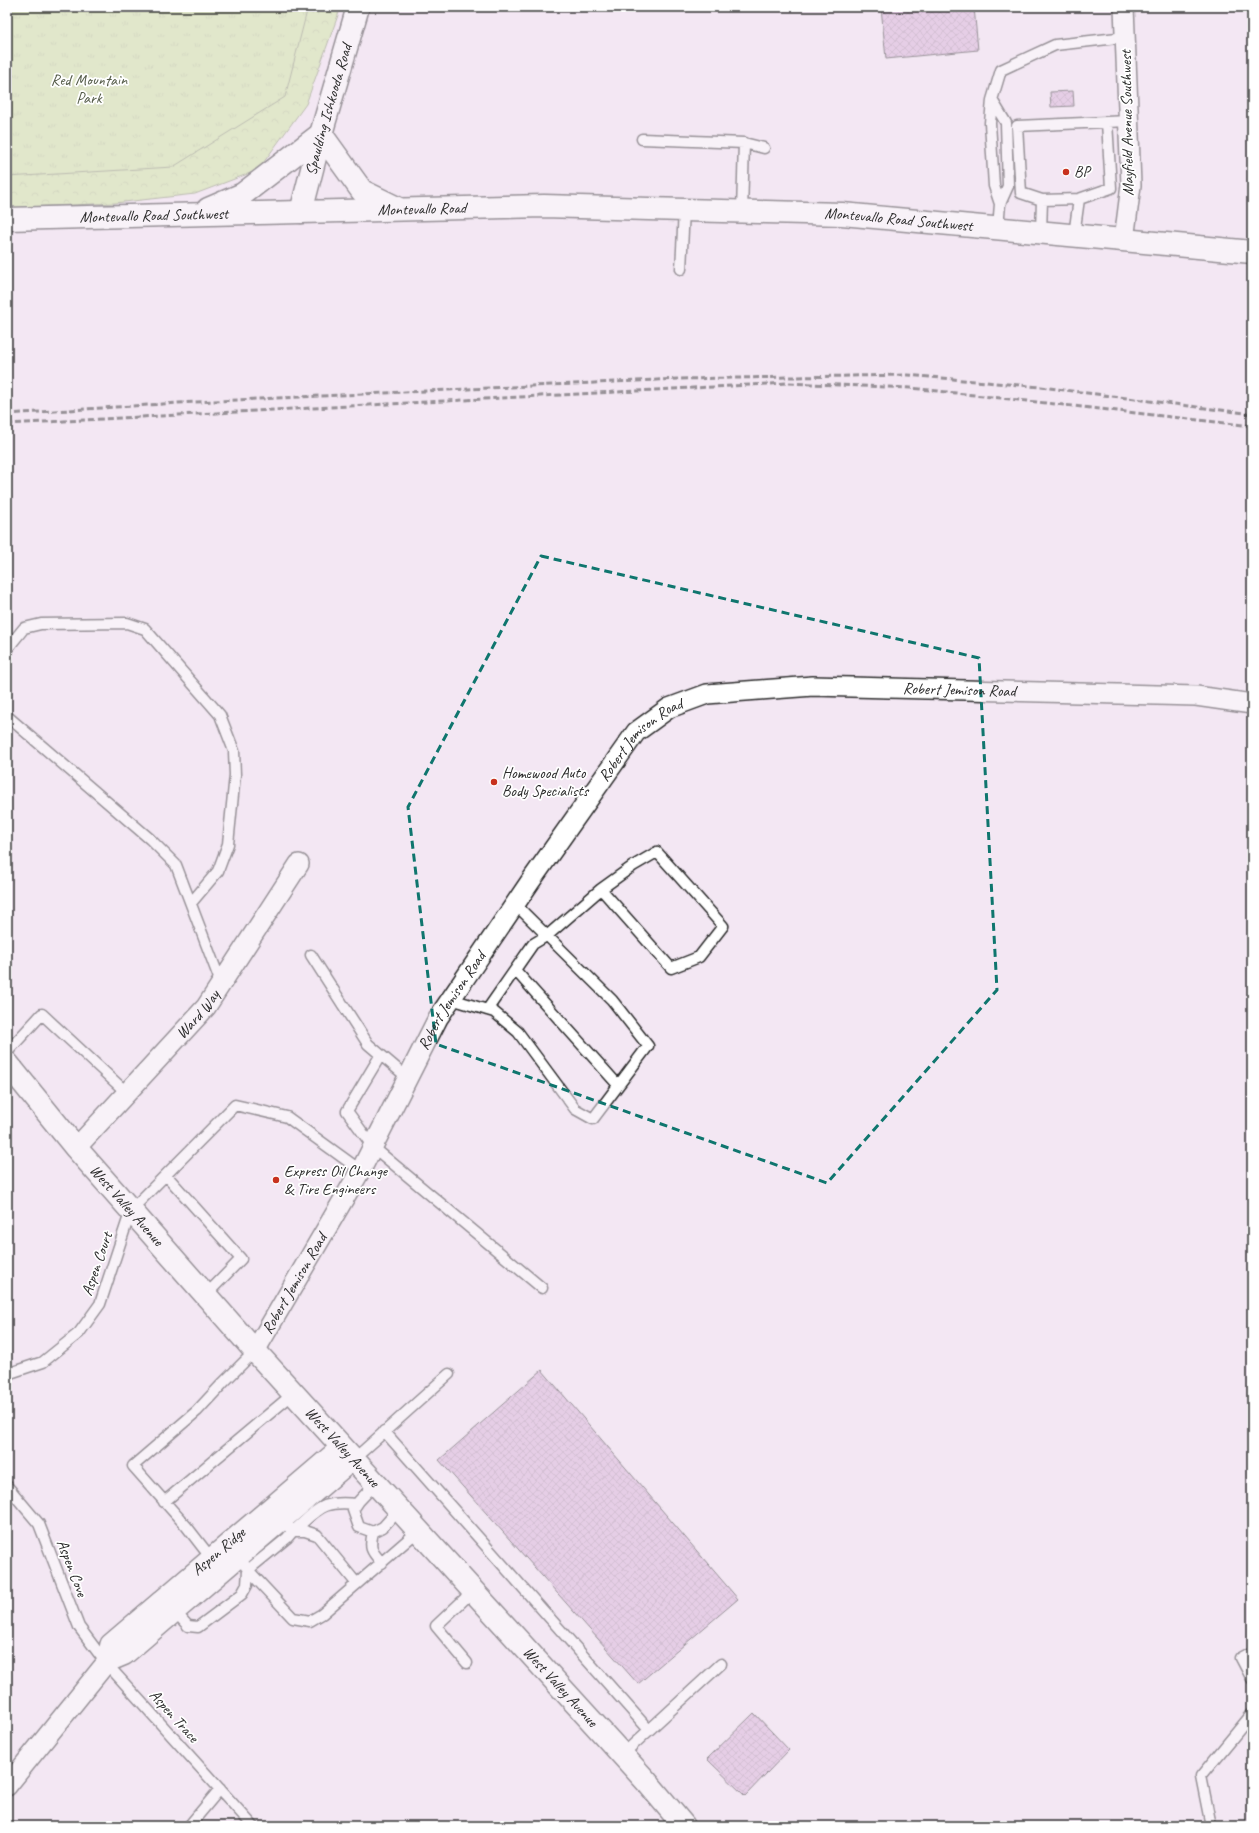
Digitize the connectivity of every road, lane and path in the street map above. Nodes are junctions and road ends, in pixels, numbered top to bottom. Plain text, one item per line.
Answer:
1 (358, 7) edge
2 (1124, 7) edge
3 (1126, 37) junction
4 (992, 100) junction
5 (1129, 121) junction
6 (1107, 122) junction
7 (320, 134) junction
8 (642, 139) dead end
9 (744, 143) junction
10 (764, 148) dead end
11 (1131, 176) junction
12 (1110, 177) junction
13 (1079, 199) junction
14 (1042, 200) junction
15 (1000, 204) junction
16 (544, 206) joint
17 (400, 209) junction
18 (684, 210) junction
19 (301, 212) junction
20 (742, 212) junction
21 (197, 213) junction
22 (7, 219) edge
23 (998, 228) junction
24 (1041, 232) junction
25 (1074, 235) junction
26 (1124, 240) junction
27 (1252, 252) edge
28 (681, 269) dead end
29 (7, 649) edge
30 (1252, 704) edge
31 (7, 716) edge
32 (299, 864) dead end
33 (601, 889) junction
34 (191, 903) junction
35 (515, 904) junction
36 (548, 935) junction
37 (311, 955) dead end
38 (515, 970) junction
39 (221, 983) junction
40 (451, 999) junction
41 (487, 1010) junction
42 (7, 1052) edge
43 (380, 1056) junction
44 (7, 1063) edge
45 (408, 1078) junction
46 (618, 1085) junction
47 (127, 1093) junction
48 (373, 1147) junction
49 (76, 1148) junction
50 (360, 1170) junction
51 (166, 1175) junction
52 (131, 1210) junction
53 (542, 1288) dead end
54 (206, 1295) junction
55 (255, 1351) junction
56 (7, 1374) edge
57 (449, 1374) dead end
58 (294, 1393) junction
59 (384, 1431) junction
60 (348, 1453) junction
61 (376, 1483) junction
62 (7, 1486) edge
63 (164, 1502) junction
64 (357, 1504) junction
65 (399, 1509) junction
66 (288, 1526) junction
67 (418, 1531) junction
68 (373, 1532) junction
69 (238, 1558) junction
70 (382, 1563) junction
71 (216, 1565) junction
72 (357, 1584) junction
73 (473, 1591) junction
74 (170, 1605) junction
75 (1252, 1652) edge
76 (106, 1663) junction
77 (467, 1663) dead end
78 (721, 1664) dead end
79 (1252, 1679) edge
80 (1252, 1714) edge
81 (649, 1730) junction
82 (623, 1754) junction
83 (7, 1786) edge
84 (220, 1789) junction
85 (189, 1826) edge
86 (253, 1826) edge
87 (684, 1826) edge
88 (1211, 1826) edge

1 - 7 main road, Spaulding Ishkooda Road
2 - 3 street, Mayfield Avenue Southwest
3 - 4 lane
3 - 5 street, Mayfield Avenue Southwest
4 - 15 lane
4 - 15 lane
5 - 6 lane
5 - 11 street, Mayfield Avenue Southwest
6 - 12 lane
6 - 14 lane
7 - 17 main road
7 - 19 main road, Spaulding Ishkooda Road
7 - 21 main road
8 - 9 lane
9 - 10 lane
9 - 20 lane
11 - 12 lane
11 - 26 street, Mayfield Avenue Southwest
12 - 13 lane
13 - 14 lane
13 - 25 lane
14 - 24 lane
15 - 23 lane
16 - 17 main road, Montevallo Road
16 - 18 main road, Montevallo Road Southwest
17 - 19 main road, Montevallo Road
18 - 20 main road, Montevallo Road Southwest
18 - 28 lane
19 - 21 main road, Montevallo Road Southwest
20 - 23 main road, Montevallo Road Southwest
21 - 22 main road, Montevallo Road Southwest
23 - 24 main road, Montevallo Road Southwest
24 - 25 main road, Montevallo Road Southwest
25 - 26 main road, Montevallo Road Southwest
26 - 27 main road, Montevallo Road Southwest
29 - 34 lane
30 - 35 street, Robert Jemison Road
31 - 34 lane
32 - 39 street, Ward Way
33 - 33 lane
33 - 36 lane
34 - 39 lane
35 - 36 lane
35 - 40 street, Robert Jemison Road
36 - 38 lane
36 - 46 lane
37 - 43 lane
38 - 41 lane
38 - 46 lane
39 - 47 street, Ward Way
40 - 41 lane
40 - 45 street, Robert Jemison Road
41 - 46 lane
42 - 47 lane
43 - 45 lane
43 - 48 lane
44 - 49 main road, West Valley Avenue
45 - 48 street, Robert Jemison Road
47 - 49 street, Ward Way
48 - 50 street, Robert Jemison Road
48 - 53 lane
49 - 52 main road, West Valley Avenue
50 - 51 lane
50 - 55 street, Robert Jemison Road
51 - 52 lane
51 - 54 lane
52 - 54 main road, West Valley Avenue
52 - 56 lane, Aspen Court
54 - 55 main road, West Valley Avenue
55 - 58 main road, West Valley Avenue
55 - 63 lane
57 - 59 lane
58 - 60 main road, West Valley Avenue
58 - 63 lane
59 - 60 lane
59 - 81 lane
60 - 61 main road, West Valley Avenue
60 - 66 street, Aspen Ridge
60 - 69 street, Aspen Ridge
61 - 64 lane
61 - 65 main road, West Valley Avenue
62 - 76 lane, Aspen Cove
63 - 71 lane
64 - 66 lane
64 - 68 lane
65 - 67 main road, West Valley Avenue
65 - 68 lane
66 - 69 street, Aspen Ridge
66 - 72 lane
67 - 70 lane
67 - 73 main road, West Valley Avenue
68 - 70 lane
69 - 71 street, Aspen Ridge
69 - 72 lane
69 - 74 lane
70 - 72 lane
71 - 74 street, Aspen Ridge
73 - 77 lane
73 - 82 main road, West Valley Avenue
74 - 76 street, Aspen Ridge
75 - 79 lane
76 - 83 street, Aspen Ridge
76 - 84 lane, Aspen Trace
78 - 81 lane
80 - 88 lane
81 - 82 lane
82 - 87 main road, West Valley Avenue
84 - 85 lane
84 - 86 lane, Aspen Trace

